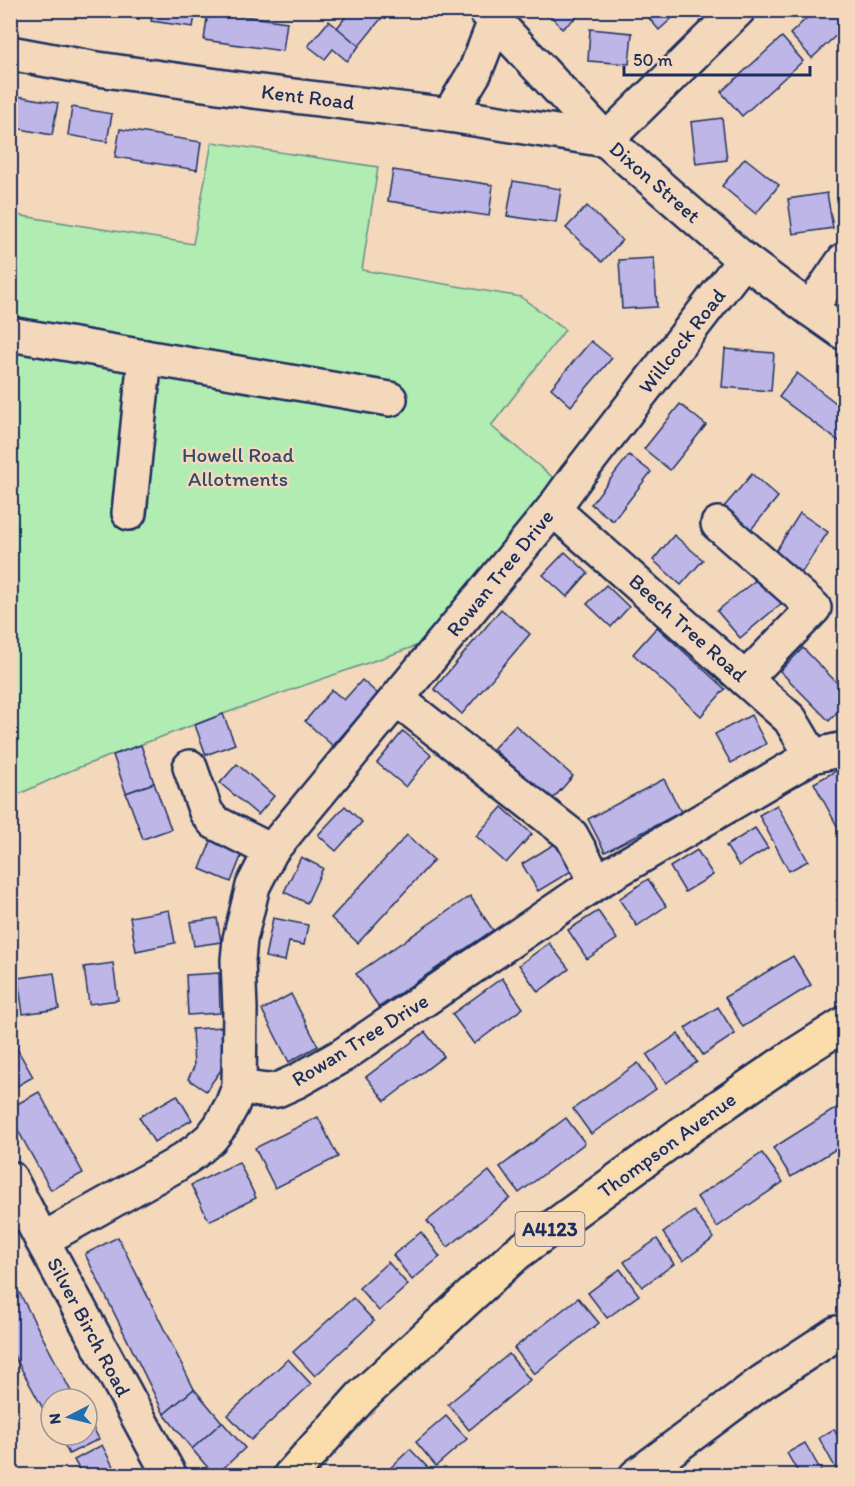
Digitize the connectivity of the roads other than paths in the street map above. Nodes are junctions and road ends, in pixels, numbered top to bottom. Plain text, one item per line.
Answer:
1 (738, 10) edge
2 (490, 16) edge
3 (10, 53) edge
4 (449, 115) junction
5 (606, 140) junction
6 (744, 260) junction
7 (844, 260) edge
8 (810, 309) junction
9 (844, 333) edge
10 (10, 334) edge
11 (145, 357) junction
12 (390, 399) dead end
13 (619, 422) joint
14 (553, 509) junction
15 (129, 513) dead end
16 (718, 525) dead end
17 (745, 679) junction
18 (397, 699) junction
19 (844, 749) edge
20 (812, 756) junction
21 (190, 766) dead end
22 (271, 851) junction
23 (597, 882) junction
24 (844, 1024) edge
25 (239, 1087) junction
26 (10, 1178) edge
27 (42, 1239) junction
28 (837, 1333) dead end
29 (170, 1476) edge
30 (290, 1476) edge
31 (636, 1476) edge

1 - 5 street
2 - 4 street
2 - 5 street, Dixon Street
3 - 4 street, Kent Road
4 - 5 street, Kent Road
5 - 6 street, Dixon Street
6 - 8 street, Dixon Street
6 - 13 street, Willcock Road
7 - 8 street
8 - 9 street, Dixon Street
10 - 11 street
11 - 12 street
11 - 15 street
13 - 14 street, Rowan Tree Drive
14 - 17 street, Beech Tree Road
14 - 18 street, Rowan Tree Drive
16 - 17 street
17 - 20 street, Beech Tree Road
18 - 22 street, Rowan Tree Drive
18 - 23 street
19 - 20 street, Rowan Tree Drive
20 - 23 street, Rowan Tree Drive
21 - 22 street
22 - 25 street, Rowan Tree Drive
23 - 25 street, Rowan Tree Drive
24 - 30 highway, Thompson Avenue / A4123
25 - 27 street
26 - 27 street, Silver Birch Road
27 - 29 street, Silver Birch Road
28 - 31 street

